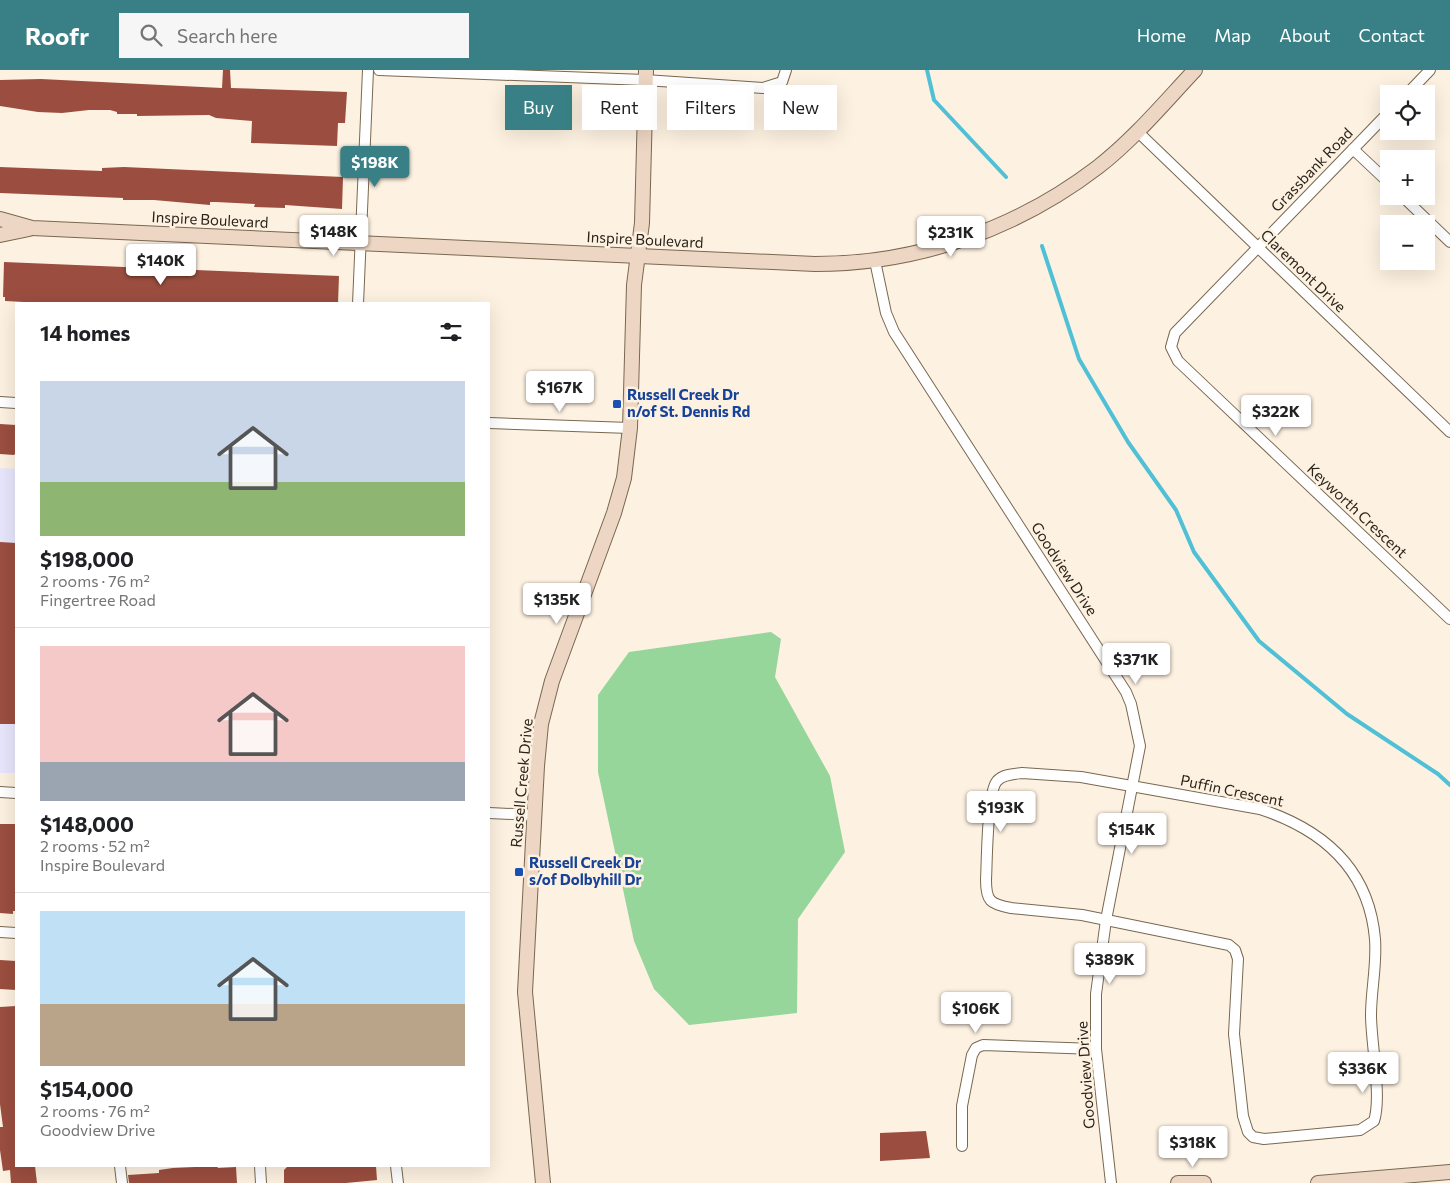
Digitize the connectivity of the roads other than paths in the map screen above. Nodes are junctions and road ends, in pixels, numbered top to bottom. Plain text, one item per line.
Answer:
1 (368, 70) edge
2 (379, 70) edge
3 (786, 70) edge
4 (1195, 70) edge
5 (1430, 70) edge
6 (507, 73) edge
7 (645, 75) edge
8 (1415, 85) edge
9 (1380, 121) edge
10 (1137, 131) junction
11 (1353, 149) junction
12 (1380, 174) edge
13 (1411, 205) edge
14 (0, 219) edge
15 (32, 228) junction
16 (0, 235) edge
17 (1450, 242) edge
18 (360, 243) junction
19 (1257, 248) junction
20 (638, 256) junction
21 (875, 261) junction
22 (358, 302) edge
23 (0, 402) edge
24 (15, 403) edge
25 (490, 423) edge
26 (630, 428) junction
27 (1450, 432) edge
28 (1450, 619) edge
29 (1132, 786) junction
30 (0, 792) edge
31 (15, 793) edge
32 (490, 813) edge
33 (534, 815) junction
34 (1106, 920) junction
35 (0, 932) edge
36 (15, 933) edge
37 (1096, 1049) junction
38 (962, 1146) dead end
39 (120, 1167) edge
40 (260, 1167) edge
41 (396, 1167) edge
42 (1450, 1172) edge
43 (122, 1183) edge
44 (261, 1183) edge
45 (398, 1183) edge
46 (543, 1183) edge
47 (1111, 1183) edge
48 (1178, 1183) edge
49 (1204, 1183) edge
50 (1318, 1183) edge

1 - 18 street
2 - 6 street
3 - 7 street
4 - 10 street, Inspire Boulevard
5 - 8 street
6 - 7 street
7 - 20 street, Russell Creek Drive
9 - 11 street, Grassbank Road
10 - 19 street, Claremont Drive
10 - 21 street, Inspire Boulevard
11 - 12 street
11 - 19 street, Grassbank Road
13 - 17 street
14 - 15 street, Inspire Boulevard
15 - 16 street, Inspire Boulevard
15 - 18 street, Inspire Boulevard
18 - 20 street, Inspire Boulevard
18 - 22 street
19 - 27 street, Claremont Drive
19 - 28 street, Keyworth Crescent
20 - 21 street, Inspire Boulevard
20 - 26 street, Russell Creek Drive
21 - 29 street, Goodview Drive
23 - 24 street
25 - 26 street
26 - 33 street, Russell Creek Drive
29 - 34 street, Goodview Drive
29 - 34 street
29 - 34 street, Puffin Crescent
30 - 31 street
32 - 33 street
33 - 46 street, Russell Creek Drive
34 - 37 street, Goodview Drive
35 - 36 street
37 - 38 street
37 - 47 street, Goodview Drive
39 - 43 street
40 - 44 street
41 - 45 street
42 - 50 street
48 - 49 street

